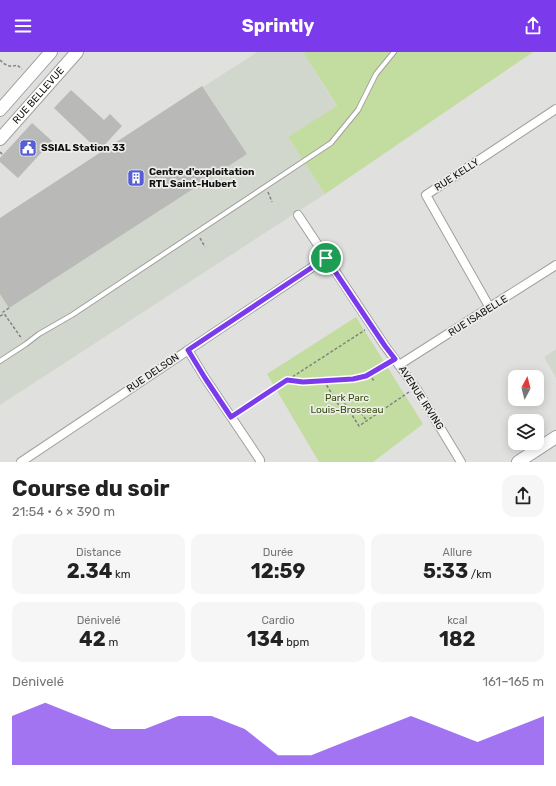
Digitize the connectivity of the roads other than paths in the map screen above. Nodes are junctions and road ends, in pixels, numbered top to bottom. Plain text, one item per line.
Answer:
1 (51, 52) edge
2 (77, 52) edge
3 (394, 52) edge
4 (556, 109) edge
5 (0, 110) edge
6 (1, 135) edge
7 (298, 215) dead end
8 (326, 258) junction
9 (556, 266) edge
10 (490, 308) junction
11 (188, 350) junction
12 (0, 361) edge
13 (397, 362) junction
14 (556, 437) edge
15 (21, 462) edge
16 (260, 462) edge
17 (461, 462) edge
18 (518, 462) edge

1 - 5 street, RUE BELLEVUE
2 - 6 street, RUE BELLEVUE
3 - 12 lane
4 - 10 street, RUE KELLY
7 - 8 street, AVENUE IRVING
8 - 11 street, RUE DELSON
8 - 13 street, AVENUE IRVING
9 - 10 street, RUE ISABELLE
10 - 13 street, RUE ISABELLE
11 - 15 street, RUE DELSON
11 - 16 street
13 - 17 street, AVENUE IRVING
14 - 18 street

